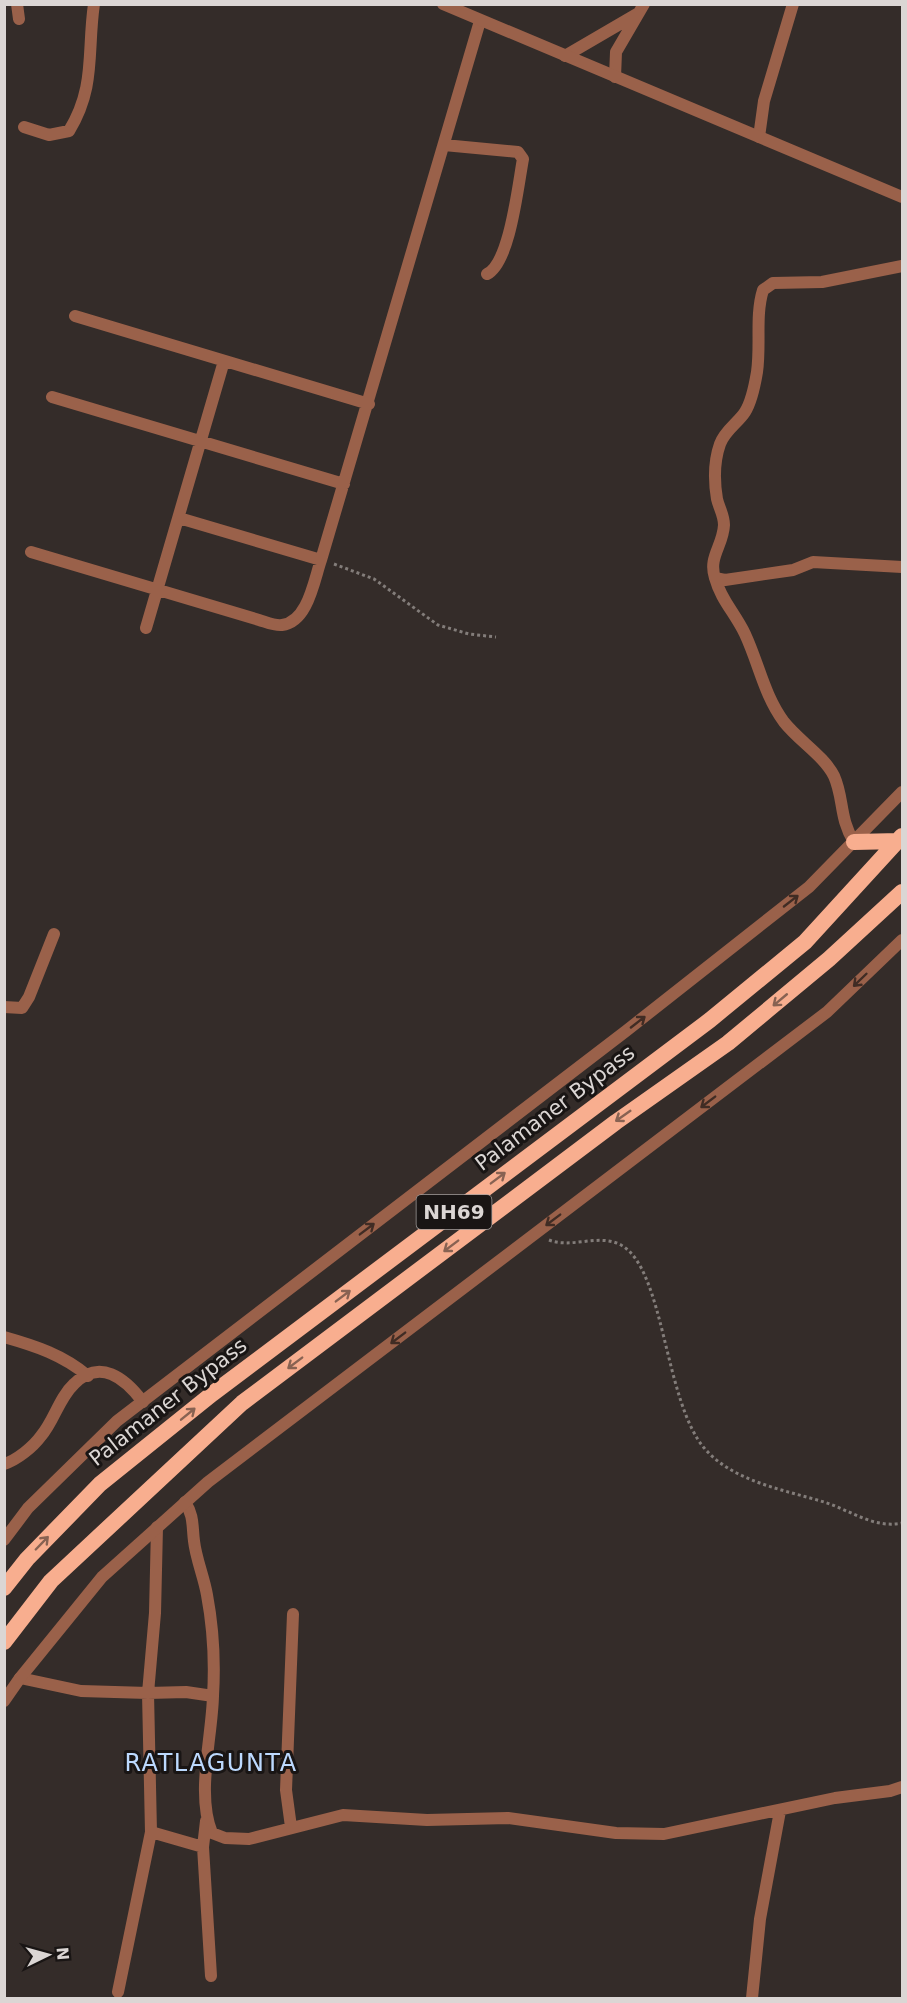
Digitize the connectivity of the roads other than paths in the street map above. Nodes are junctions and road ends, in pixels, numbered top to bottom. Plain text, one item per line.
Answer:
1 (17, 4) edge
2 (94, 4) edge
3 (443, 4) edge
4 (793, 4) edge
5 (640, 9) edge
6 (19, 20) dead end
7 (480, 21) junction
8 (565, 56) junction
9 (615, 77) junction
10 (24, 127) dead end
11 (759, 137) junction
12 (444, 145) junction
13 (903, 196) edge
14 (903, 266) edge
15 (487, 274) dead end
16 (75, 316) dead end
17 (224, 361) junction
18 (52, 397) dead end
19 (369, 404) junction
20 (201, 441) junction
21 (344, 484) junction
22 (179, 518) junction
23 (31, 552) dead end
24 (321, 560) junction
25 (903, 567) edge
26 (715, 578) junction
27 (157, 590) junction
28 (146, 628) dead end
29 (903, 792) edge
30 (901, 838) edge
31 (854, 842) junction
32 (903, 892) edge
33 (54, 934) dead end
34 (903, 940) edge
35 (4, 1006) edge
36 (4, 1337) edge
37 (88, 1376) junction
38 (143, 1402) junction
39 (4, 1464) edge
40 (185, 1502) junction
41 (158, 1527) junction
42 (4, 1540) edge
43 (4, 1588) edge
44 (293, 1614) dead end
45 (4, 1642) edge
46 (20, 1678) junction
47 (148, 1693) junction
48 (213, 1696) junction
49 (4, 1701) edge
50 (903, 1787) edge
51 (780, 1811) junction
52 (206, 1820) junction
53 (291, 1827) junction
54 (150, 1833) junction
55 (202, 1847) junction
56 (211, 1976) dead end
57 (118, 1992) dead end
58 (752, 1998) edge

1 - 6 street
2 - 10 street
3 - 7 street
4 - 11 street
5 - 8 street
5 - 9 street
7 - 8 street
7 - 12 street
8 - 9 street
9 - 11 street
11 - 13 street
12 - 15 street
12 - 19 street
14 - 26 street
16 - 17 street
17 - 19 street
17 - 20 street
18 - 20 street
19 - 21 street
20 - 21 street
20 - 22 street
21 - 24 street
22 - 24 street
22 - 27 street
23 - 27 street
24 - 27 street
25 - 26 street
26 - 31 street
27 - 28 street
29 - 31 street
30 - 31 highway
43 -> 30 highway, Palamaner Bypass / NH69
38 -> 31 street
32 -> 45 highway, NH69
33 - 35 street
34 -> 40 street
36 - 37 street
37 - 38 street
37 - 39 street
38 - 42 street
40 - 41 street
40 - 48 street
41 - 46 street
41 - 47 street
44 - 53 street
46 - 47 street
46 - 49 street
47 - 48 street
47 - 54 street
48 - 52 street
50 - 51 street
51 - 53 street
51 - 58 street
52 - 53 street
52 - 55 street
54 - 55 street
54 - 57 street
55 - 56 street

